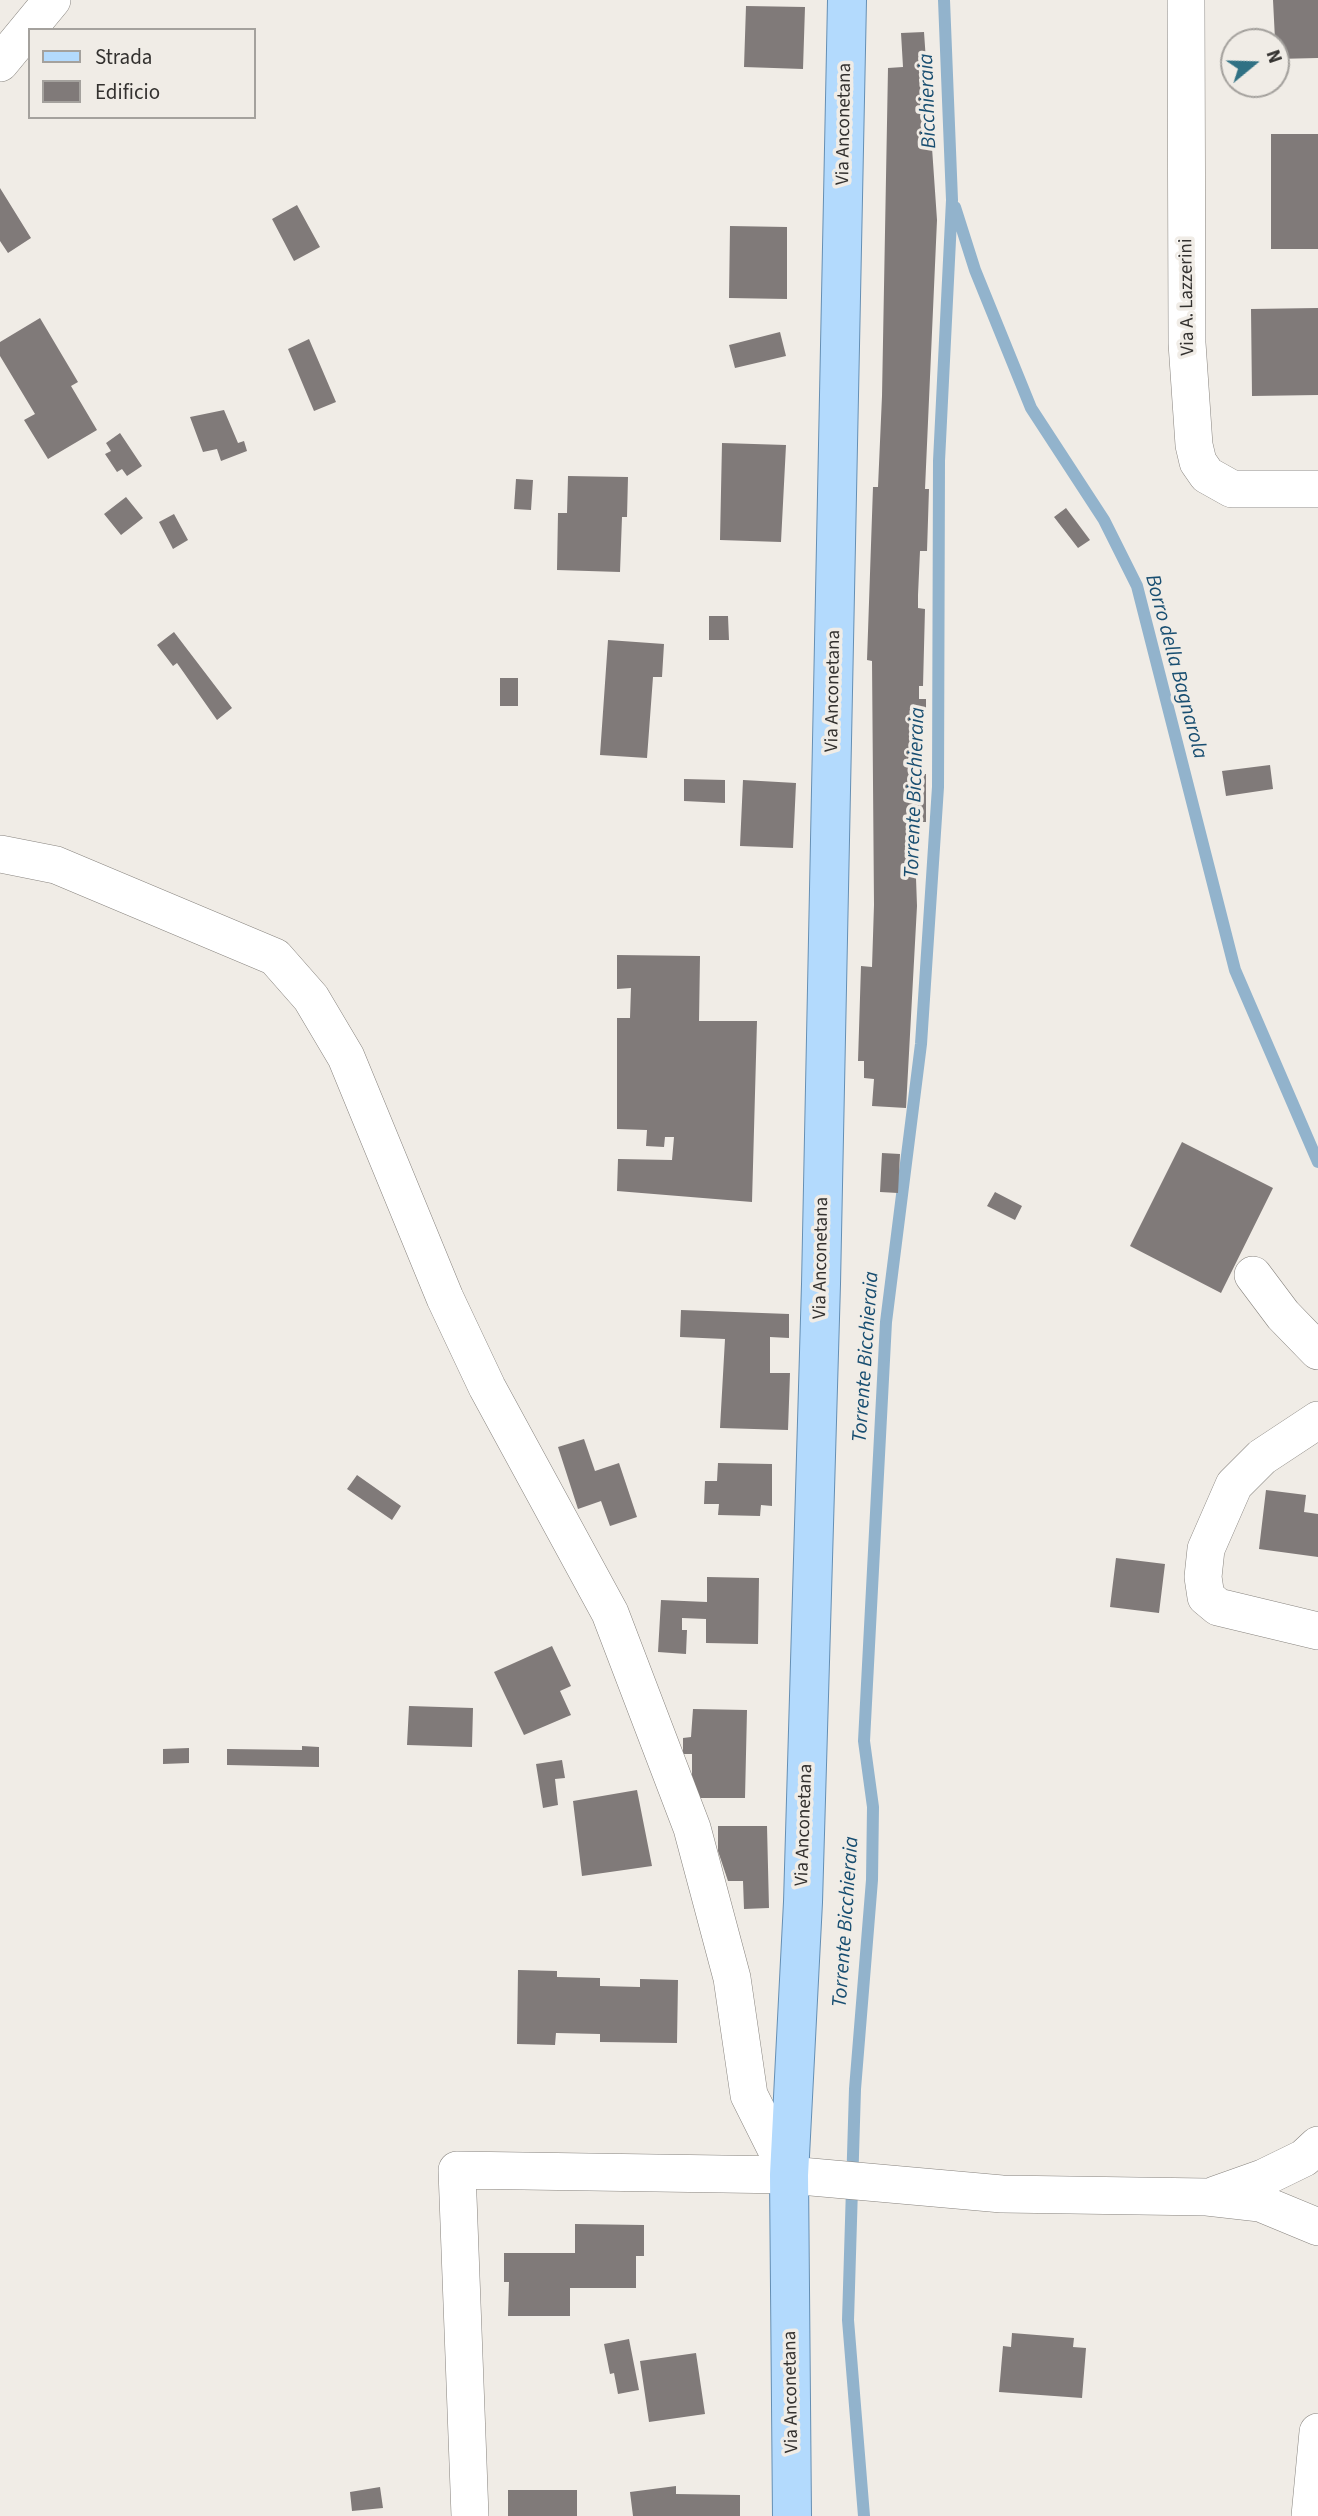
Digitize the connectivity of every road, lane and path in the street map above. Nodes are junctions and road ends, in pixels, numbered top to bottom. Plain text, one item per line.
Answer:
1 (52, 0) edge
2 (847, 0) edge
3 (1186, 0) edge
4 (29, 28) edge
5 (28, 30) edge
6 (0, 64) edge
7 (1318, 489) edge
8 (0, 854) edge
9 (1253, 1275) dead end
10 (1318, 1352) edge
11 (1318, 1420) edge
12 (1318, 1631) edge
13 (1318, 2145) edge
14 (789, 2175) junction
15 (1207, 2197) junction
16 (1318, 2227) edge
17 (1318, 2432) edge
18 (470, 2516) edge
19 (792, 2516) edge
20 (1310, 2516) edge

1 - 4 street
2 - 14 main road, Via Anconetana
3 - 7 street, Via A. Lazzerini
5 - 6 street
8 - 14 street
9 - 10 street
11 - 12 street
13 - 15 street
14 - 15 street
14 - 18 street
14 - 19 main road, Via Anconetana
15 - 16 street
17 - 20 street

